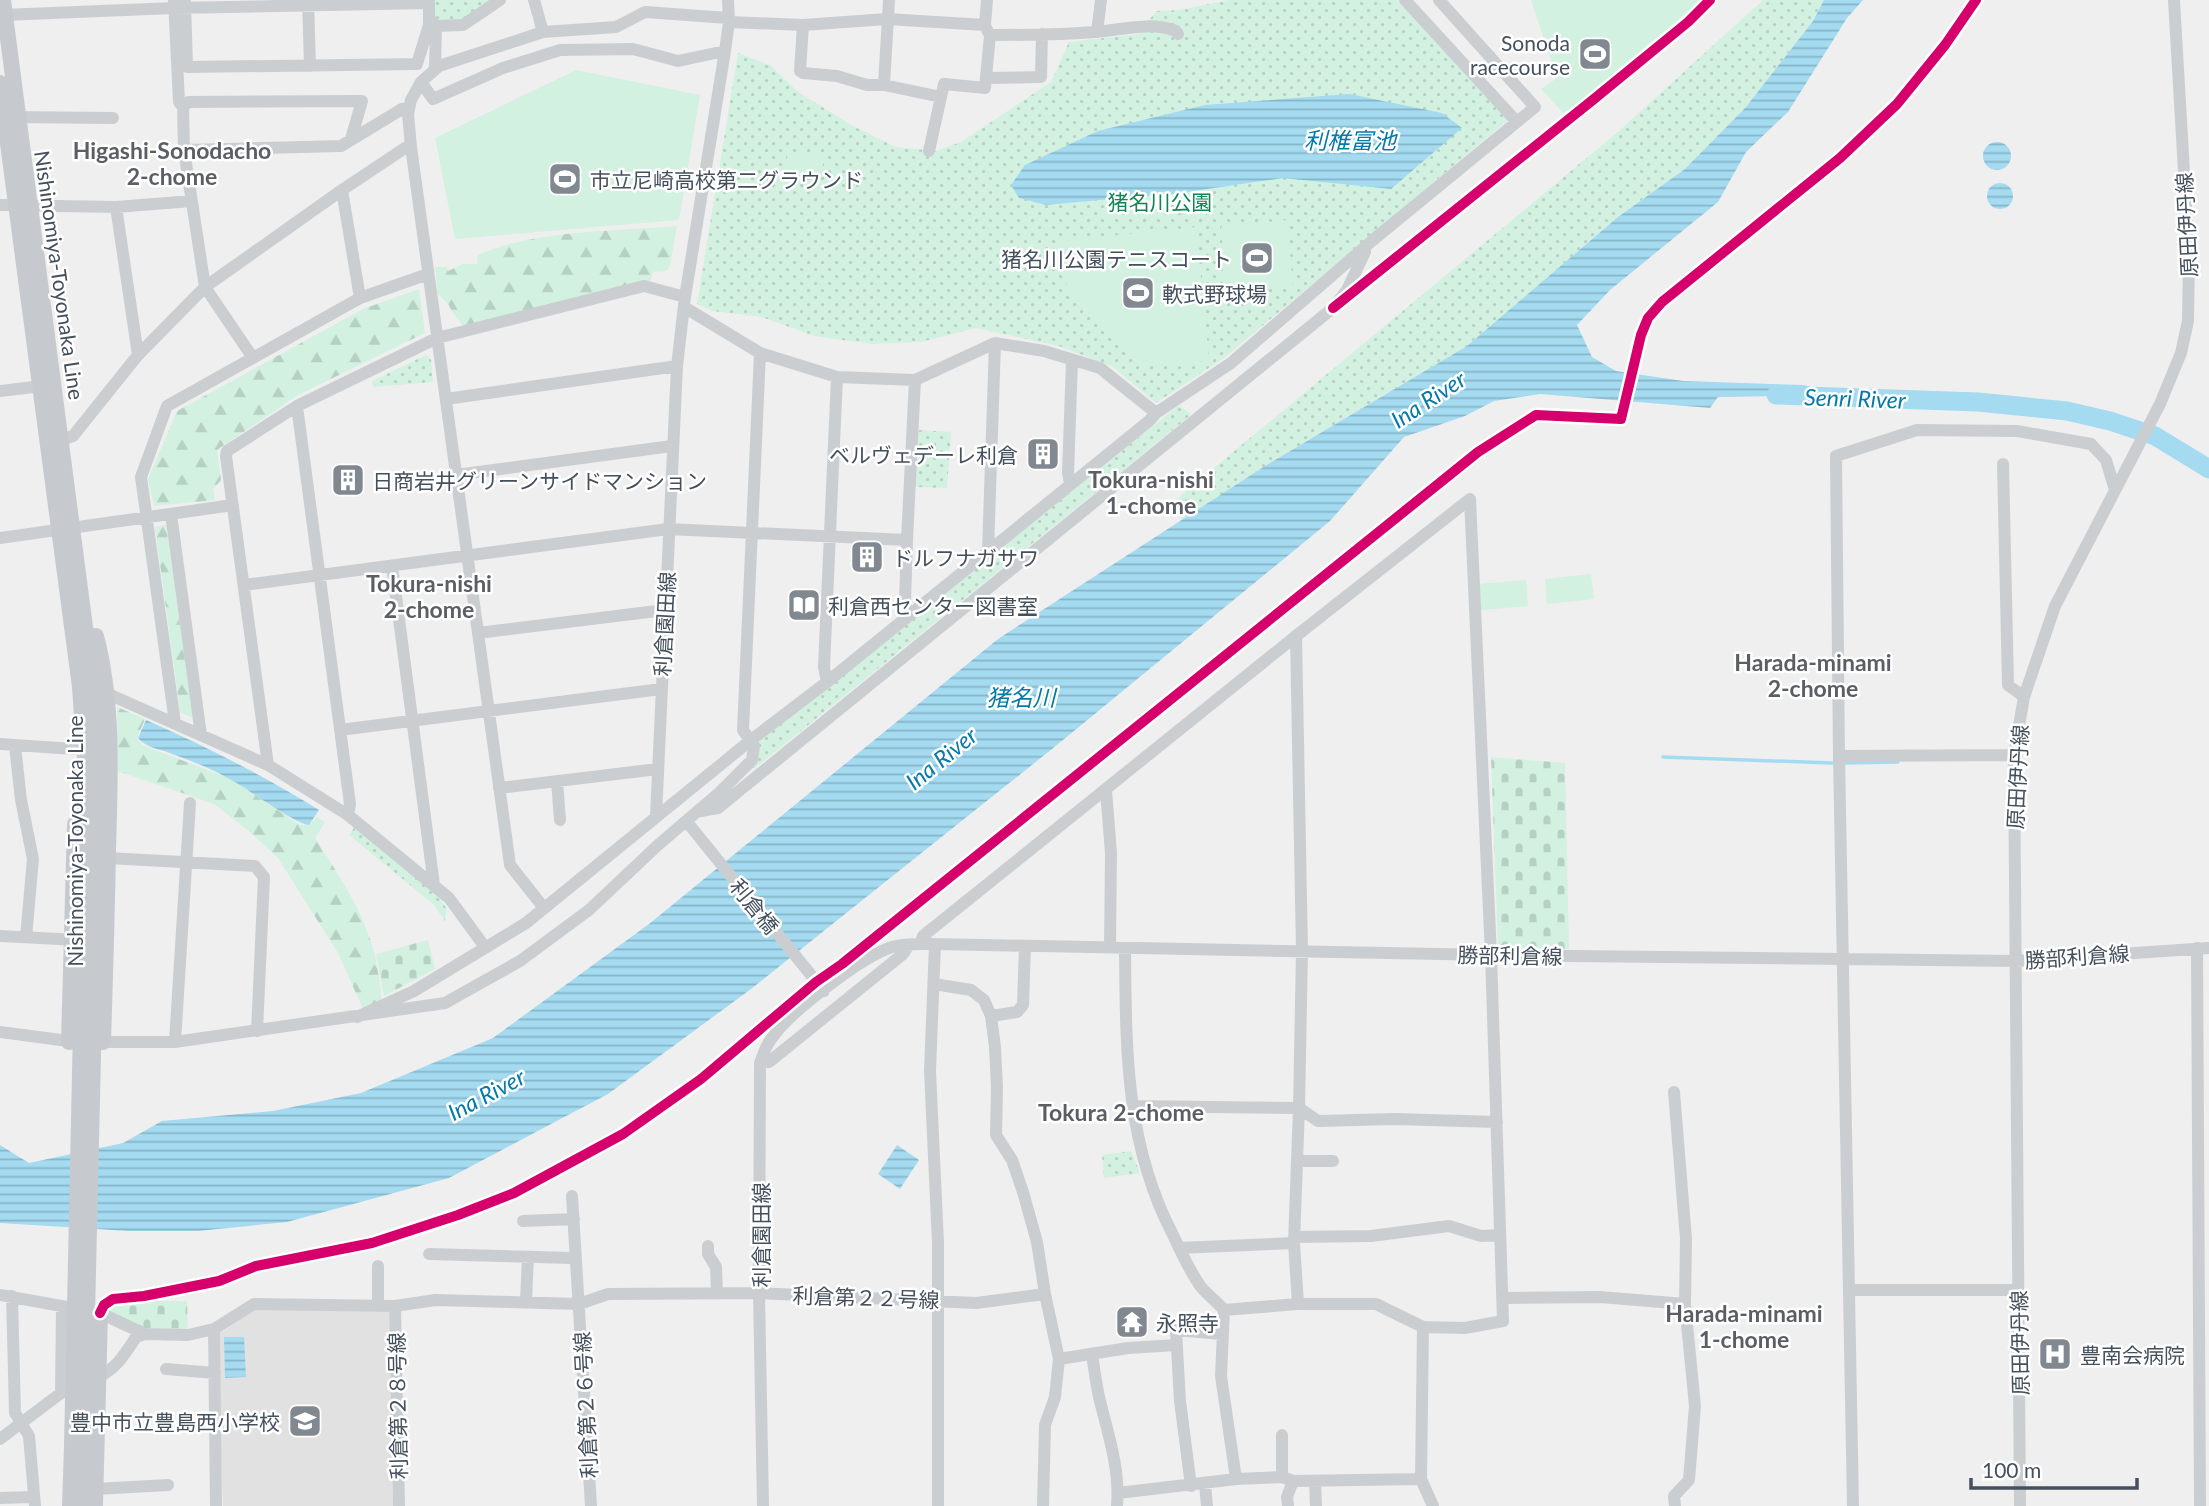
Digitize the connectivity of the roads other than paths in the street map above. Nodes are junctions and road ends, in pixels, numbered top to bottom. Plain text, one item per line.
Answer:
1 (500, 0) edge
2 (534, 0) edge
3 (728, 0) edge
4 (889, 0) edge
5 (987, 0) edge
6 (1101, 0) edge
7 (1405, 0) edge
8 (1438, 0) edge
9 (2174, 0) edge
10 (429, 1) edge
11 (308, 3) edge
12 (180, 4) edge
13 (2, 10) edge
14 (887, 19) junction
15 (728, 20) junction
16 (432, 22) junction
17 (803, 25) junction
18 (988, 30) junction
19 (543, 32) junction
20 (1097, 32) junction
21 (1042, 34) junction
22 (1178, 34) dead end
23 (725, 51) junction
24 (310, 66) junction
25 (182, 67) junction
26 (435, 68) junction
27 (987, 78) junction
28 (421, 82) junction
29 (0, 83) edge
30 (884, 85) junction
31 (941, 97) junction
32 (183, 107) junction
33 (409, 108) junction
34 (7, 117) edge
35 (113, 118) dead end
36 (1517, 122) junction
37 (351, 139) junction
38 (411, 147) junction
39 (184, 150) junction
40 (929, 150) dead end
41 (342, 190) junction
42 (192, 201) junction
43 (15, 205) edge
44 (116, 207) junction
45 (1373, 240) junction
46 (428, 274) junction
47 (205, 287) junction
48 (360, 298) junction
49 (684, 302) junction
50 (437, 338) junction
51 (995, 343) junction
52 (760, 353) junction
53 (138, 355) junction
54 (253, 358) junction
55 (1072, 361) junction
56 (677, 366) junction
57 (837, 377) junction
58 (915, 380) junction
59 (42, 386) junction
60 (0, 391) edge
61 (446, 400) junction
62 (298, 406) junction
63 (1156, 413) junction
64 (61, 440) junction
65 (672, 446) junction
66 (2003, 464) dead end
67 (456, 475) junction
68 (1070, 484) junction
69 (2115, 490) junction
70 (233, 505) junction
71 (171, 514) junction
72 (146, 517) junction
73 (67, 528) junction
74 (668, 529) junction
75 (752, 533) junction
76 (830, 536) junction
77 (0, 538) edge
78 (907, 540) junction
79 (988, 551) junction
80 (467, 556) junction
81 (393, 566) junction
82 (80, 576) junction
83 (319, 576) junction
84 (244, 586) junction
85 (665, 610) junction
86 (70, 615) junction
87 (907, 617) junction
88 (478, 633) junction
89 (1296, 635) junction
90 (827, 682) junction
91 (661, 689) junction
92 (106, 693) junction
93 (2024, 697) junction
94 (489, 711) junction
95 (414, 721) junction
96 (175, 723) junction
97 (340, 730) junction
98 (201, 736) junction
99 (751, 740) junction
100 (0, 744) edge
101 (15, 746) junction
102 (74, 749) junction
103 (2014, 755) junction
104 (1839, 756) junction
105 (268, 765) junction
106 (658, 769) junction
107 (557, 781) junction
108 (499, 789) junction
109 (1106, 790) junction
110 (190, 803) dead end
111 (700, 811) junction
112 (348, 815) junction
113 (656, 816) junction
114 (561, 820) dead end
115 (687, 822) junction
116 (91, 840) junction
117 (108, 858) junction
118 (186, 862) junction
119 (434, 885) junction
120 (544, 908) junction
121 (0, 936) edge
122 (26, 937) junction
123 (72, 940) junction
124 (106, 943) junction
125 (935, 944) junction
126 (908, 945) junction
127 (1025, 946) junction
128 (485, 947) junction
129 (1110, 947) junction
130 (1125, 948) junction
131 (2203, 948) edge
132 (1302, 951) junction
133 (1491, 956) junction
134 (1843, 959) junction
135 (2016, 961) junction
136 (934, 984) junction
137 (820, 986) junction
138 (991, 1016) junction
139 (357, 1017) junction
140 (257, 1031) junction
141 (0, 1032) edge
142 (69, 1041) junction
143 (103, 1042) junction
144 (175, 1042) junction
145 (760, 1063) junction
146 (1674, 1092) dead end
147 (1132, 1106) junction
148 (1299, 1108) junction
149 (1497, 1122) junction
150 (2204, 1134) edge
151 (1297, 1160) junction
152 (1333, 1161) dead end
153 (572, 1196) dead end
154 (573, 1219) junction
155 (523, 1221) dead end
156 (1500, 1235) junction
157 (1294, 1240) junction
158 (708, 1246) dead end
159 (1180, 1248) junction
160 (429, 1254) dead end
161 (528, 1257) junction
162 (572, 1258) dead end
163 (378, 1266) dead end
164 (1850, 1290) junction
165 (2018, 1290) junction
166 (717, 1293) junction
167 (759, 1293) junction
168 (1045, 1294) junction
169 (6, 1296) edge
170 (1503, 1298) junction
171 (936, 1300) junction
172 (526, 1301) junction
173 (579, 1304) junction
174 (1298, 1304) junction
175 (1685, 1304) junction
176 (62, 1306) junction
177 (378, 1306) junction
178 (395, 1306) junction
179 (1224, 1310) junction
180 (100, 1313) junction
181 (1423, 1327) junction
182 (214, 1329) junction
183 (145, 1334) junction
184 (1222, 1334) junction
185 (1177, 1345) junction
186 (1091, 1354) junction
187 (1059, 1359) junction
188 (166, 1369) dead end
189 (215, 1373) junction
190 (98, 1377) junction
191 (21, 1423) junction
192 (1282, 1435) dead end
193 (0, 1439) edge
194 (78, 1446) junction
195 (1236, 1479) junction
196 (1287, 1479) junction
197 (1421, 1479) junction
198 (1315, 1481) junction
199 (1205, 1483) junction
200 (168, 1485) dead end
201 (1191, 1486) junction
202 (95, 1489) junction
203 (0, 1498) edge
204 (1118, 1499) edge
205 (34, 1501) edge
206 (70, 1506) edge
207 (83, 1506) edge
208 (95, 1506) edge
209 (216, 1506) edge
210 (399, 1506) edge
211 (591, 1506) edge
212 (763, 1506) edge
213 (938, 1506) edge
214 (1043, 1506) edge
215 (1207, 1506) edge
216 (1288, 1506) edge
217 (1316, 1506) edge
218 (1433, 1506) edge
219 (1675, 1506) edge
220 (1853, 1506) edge
221 (2020, 1506) edge
222 (2200, 1506) edge

1 - 16 street
2 - 19 street
3 - 15 street, 利倉園田線
4 - 14 street
5 - 18 street
6 - 20 street
7 - 36 street
8 - 36 street
9 - 69 street, 原田伊丹線
10 - 11 street
10 - 16 street
11 - 12 street
11 - 24 street
12 - 13 street
12 - 25 street
13 - 34 main road, Nishinomiya-Toyonaka Line
14 - 17 street
14 - 18 street
14 - 30 street
15 - 17 street
15 - 19 street
15 - 23 street, 利倉園田線
16 - 24 street
16 - 26 street
17 - 30 street
18 - 21 street
18 - 27 street
19 - 26 street
20 - 21 street
20 - 22 street
21 - 27 street
23 - 28 street
23 - 49 street, 利倉園田線
24 - 25 street
25 - 32 street
26 - 28 street
27 - 31 street
28 - 33 street
29 - 34 main road, Nishinomiya-Toyonaka Line
30 - 31 street
31 - 40 street
32 - 37 street
32 - 39 street
33 - 37 street
33 - 38 street
34 - 35 street
34 - 43 main road, Nishinomiya-Toyonaka Line
36 - 45 street
37 - 39 street
38 - 41 street
38 - 46 street
39 - 42 street
41 - 47 street
41 - 48 street
42 - 44 street
42 - 47 street
43 - 44 street
43 - 59 main road, Nishinomiya-Toyonaka Line
43 - 64 main road, Nishinomiya-Toyonaka Line
44 - 53 street
45 - 63 street
45 - 111 street
46 - 48 street
46 - 50 street
47 - 53 street
47 - 54 street
48 - 54 street
49 - 50 street
49 - 52 street
49 - 56 street, 利倉園田線
50 - 61 street
50 - 62 street
51 - 55 street
51 - 58 street
51 - 79 street
52 - 57 street
52 - 75 street
53 - 64 street
54 - 72 street
55 - 63 street
55 - 68 street
56 - 61 street
56 - 65 street, 利倉園田線
57 - 58 street
57 - 76 street
58 - 78 street
59 - 60 street
59 - 73 main road, Nishinomiya-Toyonaka Line
61 - 67 street
62 - 70 street
62 - 83 street
63 - 68 street
64 - 73 main road, Nishinomiya-Toyonaka Line
65 - 67 street
65 - 74 street, 利倉園田線
66 - 93 street
67 - 80 street
68 - 79 street
69 - 93 street, 原田伊丹線
69 - 104 street
70 - 71 street
70 - 84 street
71 - 72 street
71 - 98 street
72 - 73 street
72 - 96 street
73 - 77 street
73 - 82 main road, Nishinomiya-Toyonaka Line
73 - 86 main road, Nishinomiya-Toyonaka Line
74 - 75 street
74 - 80 street
74 - 85 street, 利倉園田線
75 - 76 street
75 - 99 street
76 - 78 street
76 - 90 street
78 - 87 street
79 - 87 street
80 - 81 street
80 - 88 street
81 - 83 street
81 - 95 street
82 - 92 main road
82 - 116 main road, Nishinomiya-Toyonaka Line
83 - 84 street
83 - 97 street
84 - 105 street
85 - 88 street
85 - 91 street, 利倉園田線
86 - 102 main road
86 - 116 main road, Nishinomiya-Toyonaka Line
87 - 90 street
88 - 94 street
89 - 109 street
89 - 132 street
89 - 133 street
90 - 99 street
91 - 94 street
91 - 106 street, 利倉園田線
92 - 96 street
92 - 117 main road
93 - 103 street, 原田伊丹線
94 - 95 street
94 - 108 street
95 - 97 street
95 - 119 street
96 - 98 street
97 - 112 street
98 - 105 street
99 - 111 street
99 - 113 street
100 - 101 street
101 - 102 street
101 - 122 street
102 - 123 main road
103 - 104 street
103 - 135 street, 原田伊丹線
104 - 134 street
105 - 112 street
106 - 107 street
106 - 113 street, 利倉園田線
107 - 108 street
107 - 114 street
108 - 120 street
109 - 126 street
109 - 129 street
110 - 118 street
111 - 115 street
112 - 119 street
113 - 120 street
115 - 137 street, 利倉橋
115 - 139 street
116 - 194 main road, Nishinomiya-Toyonaka Line, bridge
117 - 118 street
117 - 124 main road
118 - 140 street
118 - 144 street
119 - 128 street
120 - 128 street
121 - 122 street
122 - 123 street
123 - 124 street
123 - 142 main road
124 - 143 main road
125 - 126 street, 勝部利倉線
125 - 127 street, 勝部利倉線
125 - 136 street
126 - 137 street, 勝部利倉線
126 - 145 street
127 - 129 street, 勝部利倉線
127 - 138 street
128 - 139 street
129 - 130 street, 勝部利倉線
130 - 132 street, 勝部利倉線
130 - 147 street
131 - 135 street, 勝部利倉線
131 - 150 street
132 - 133 street, 勝部利倉線
132 - 148 street
133 - 134 street, 勝部利倉線
133 - 149 street
134 - 135 street, 勝部利倉線
134 - 164 street
135 - 165 street, 原田伊丹線
136 - 138 street
136 - 171 street
137 - 145 street, 利倉園田線
138 - 168 street
139 - 140 street
140 - 144 street
141 - 142 street
142 - 143 street
143 - 144 street
145 - 167 street, 利倉園田線
146 - 175 street
147 - 148 street
147 - 159 street
148 - 149 street
148 - 151 street
149 - 156 street
150 - 222 street
151 - 152 street
151 - 157 street
153 - 154 street, 利倉第２６号線
154 - 155 street
154 - 173 street, 利倉第２６号線
156 - 157 street
156 - 170 street
157 - 159 street
157 - 174 street
158 - 166 street
159 - 179 street
160 - 161 street
161 - 162 street
161 - 172 street
163 - 177 street
164 - 165 street
164 - 220 street
165 - 221 street, 原田伊丹線
166 - 167 street, 利倉第２２号線
166 - 173 street, 利倉第２２号線
167 - 171 street, 利倉第２２号線
167 - 212 street, 利倉園田線
168 - 171 street, 利倉第２２号線
168 - 187 street
169 - 176 street
169 - 191 street
170 - 175 street
170 - 181 street
171 - 213 street
172 - 173 street, 利倉第２２号線
172 - 178 street, 利倉第２２号線
173 - 211 street, 利倉第２６号線
174 - 179 street
174 - 181 street
175 - 219 street
176 - 180 street
176 - 191 street
177 - 178 street, 利倉第２２号線
177 - 182 street, 利倉第２２号線
178 - 210 street, 利倉第２８号線
179 - 184 street
180 - 183 street
180 - 190 main road
181 - 197 street
182 - 183 street
182 - 189 street
183 - 190 street
184 - 185 street
184 - 195 street
185 - 186 street
185 - 201 street
186 - 187 street
186 - 204 street
187 - 214 street
188 - 189 street
189 - 209 street
190 - 202 main road
191 - 193 street
191 - 205 street
192 - 196 street
194 - 206 main road, Nishinomiya-Toyonaka Line
194 - 207 main road, Nishinomiya-Toyonaka Line
195 - 196 street
195 - 199 street
196 - 198 street
196 - 216 street
197 - 198 street
197 - 218 street
198 - 217 street
199 - 201 street
199 - 215 street
200 - 202 street
201 - 204 street
202 - 208 main road
203 - 205 street

